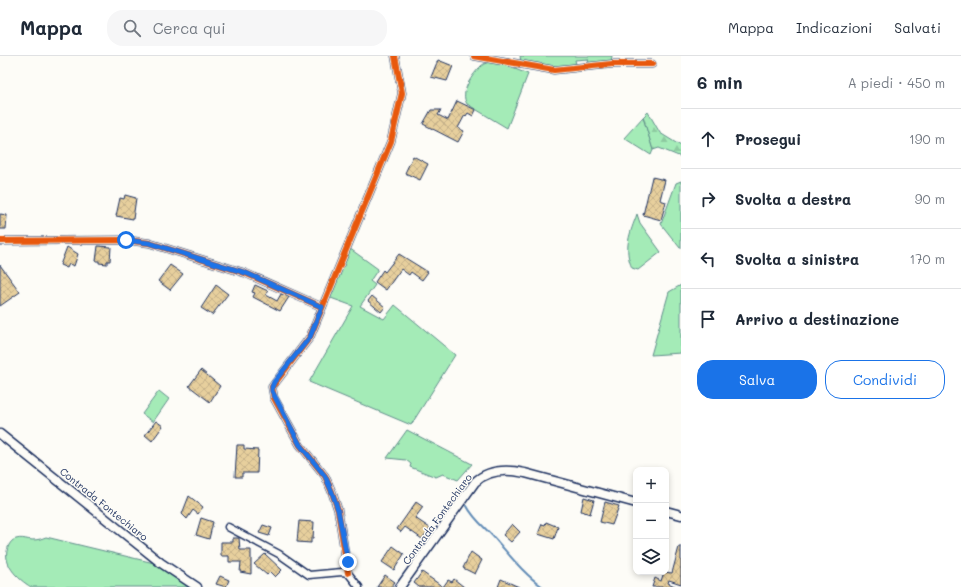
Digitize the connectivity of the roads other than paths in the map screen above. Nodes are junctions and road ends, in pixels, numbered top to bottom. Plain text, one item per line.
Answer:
1 (395, 56) edge
2 (474, 56) edge
3 (652, 64) dead end
4 (0, 241) edge
5 (322, 307) junction
6 (0, 434) edge
7 (633, 502) edge
8 (669, 512) edge
9 (681, 515) edge
10 (228, 527) dead end
11 (348, 573) junction
12 (197, 587) edge
13 (358, 587) edge
14 (400, 587) edge

1 - 5 street
2 - 3 street
4 - 5 street
5 - 11 street
6 - 12 main road, Contrada Fontechiaro
7 - 14 main road, Contrada Fontechiaro
8 - 9 main road
10 - 11 street
11 - 13 street

